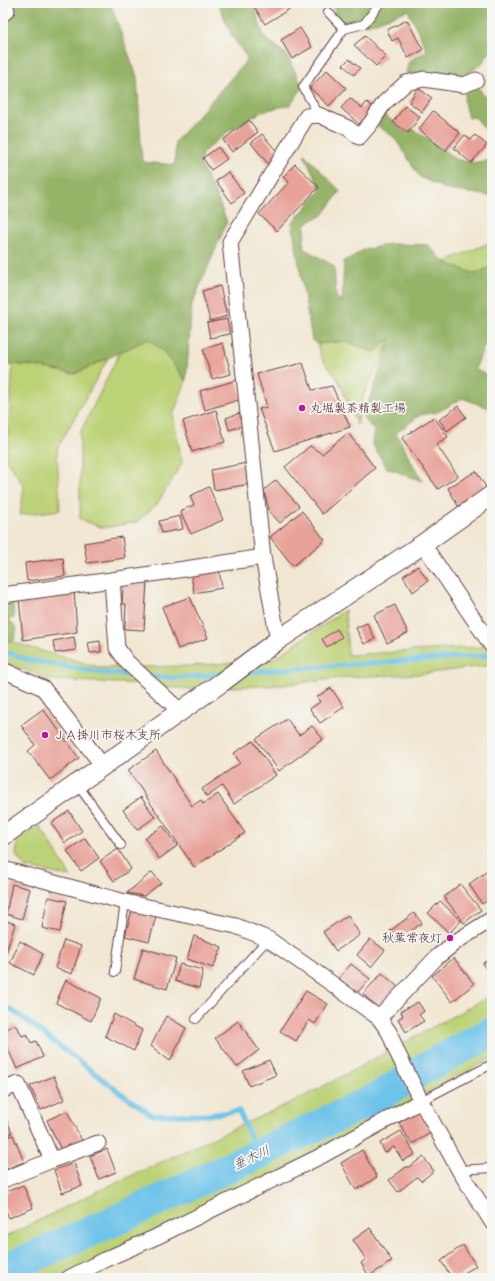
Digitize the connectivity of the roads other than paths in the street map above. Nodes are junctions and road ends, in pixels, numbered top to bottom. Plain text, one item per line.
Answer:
1 (380, 3) edge
2 (3, 5) edge
3 (328, 12) dead end
4 (3, 14) edge
5 (344, 29) junction
6 (476, 80) dead end
7 (319, 115) junction
8 (492, 495) edge
9 (423, 544) junction
10 (263, 557) junction
11 (112, 580) junction
12 (3, 595) edge
13 (278, 640) junction
14 (491, 645) edge
15 (3, 670) edge
16 (180, 711) junction
17 (103, 766) junction
18 (77, 784) junction
19 (3, 836) edge
20 (121, 846) dead end
21 (3, 869) edge
22 (125, 902) junction
23 (492, 919) edge
24 (268, 939) junction
25 (115, 972) dead end
26 (379, 1018) junction
27 (196, 1019) dead end
28 (492, 1064) edge
29 (3, 1090) edge
30 (418, 1095) junction
31 (98, 1143) dead end
32 (52, 1160) junction
33 (492, 1168) edge
34 (459, 1170) junction
35 (3, 1180) edge
36 (492, 1222) edge
37 (69, 1278) edge

1 - 5 lane
2 - 4 street
3 - 5 lane
5 - 7 lane
6 - 7 street
7 - 10 street
8 - 9 street
9 - 13 street
9 - 14 street
10 - 11 street
10 - 13 street
11 - 12 street
11 - 16 street
13 - 16 street
15 - 17 street
16 - 17 street
17 - 18 street
18 - 19 street
18 - 20 lane
21 - 22 street
22 - 24 street
22 - 25 lane
23 - 26 street
24 - 26 street
24 - 27 lane
26 - 30 street
28 - 30 lane
29 - 32 street
30 - 34 street
30 - 37 street
31 - 32 street
32 - 35 street
33 - 34 lane
34 - 36 street

